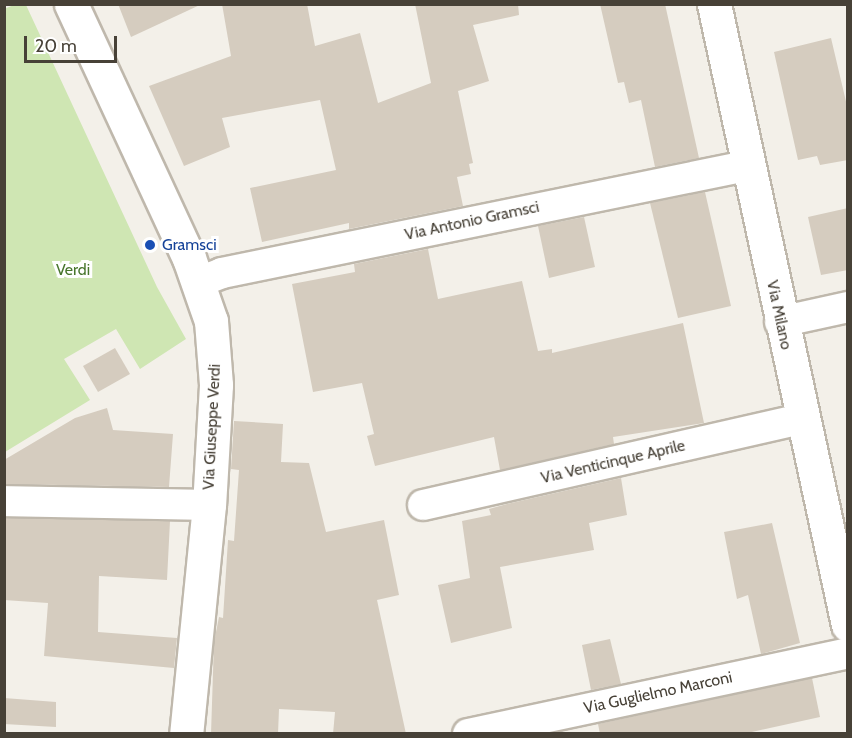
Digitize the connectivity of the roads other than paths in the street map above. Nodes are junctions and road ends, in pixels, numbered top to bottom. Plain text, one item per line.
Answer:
1 (71, 4) edge
2 (714, 4) edge
3 (746, 166) junction
4 (199, 282) junction
5 (848, 307) edge
6 (780, 322) junction
7 (802, 419) junction
8 (4, 501) edge
9 (423, 505) dead end
10 (209, 506) junction
11 (843, 582) edge
12 (848, 625) edge
13 (848, 652) edge
14 (186, 734) edge
15 (468, 734) edge

1 - 4 street, Via Giuseppe Verdi
2 - 3 street, Via Milano
3 - 4 street, Via Antonio Gramsci
3 - 6 street, Via Milano
4 - 10 street, Via Giuseppe Verdi
5 - 6 street
6 - 7 street, Via Milano
7 - 9 street, Via Venticinque Aprile
7 - 11 street, Via Milano
8 - 10 street
10 - 14 street, Via Giuseppe Verdi
11 - 12 street, Via Milano
13 - 15 street, Via Guglielmo Marconi

